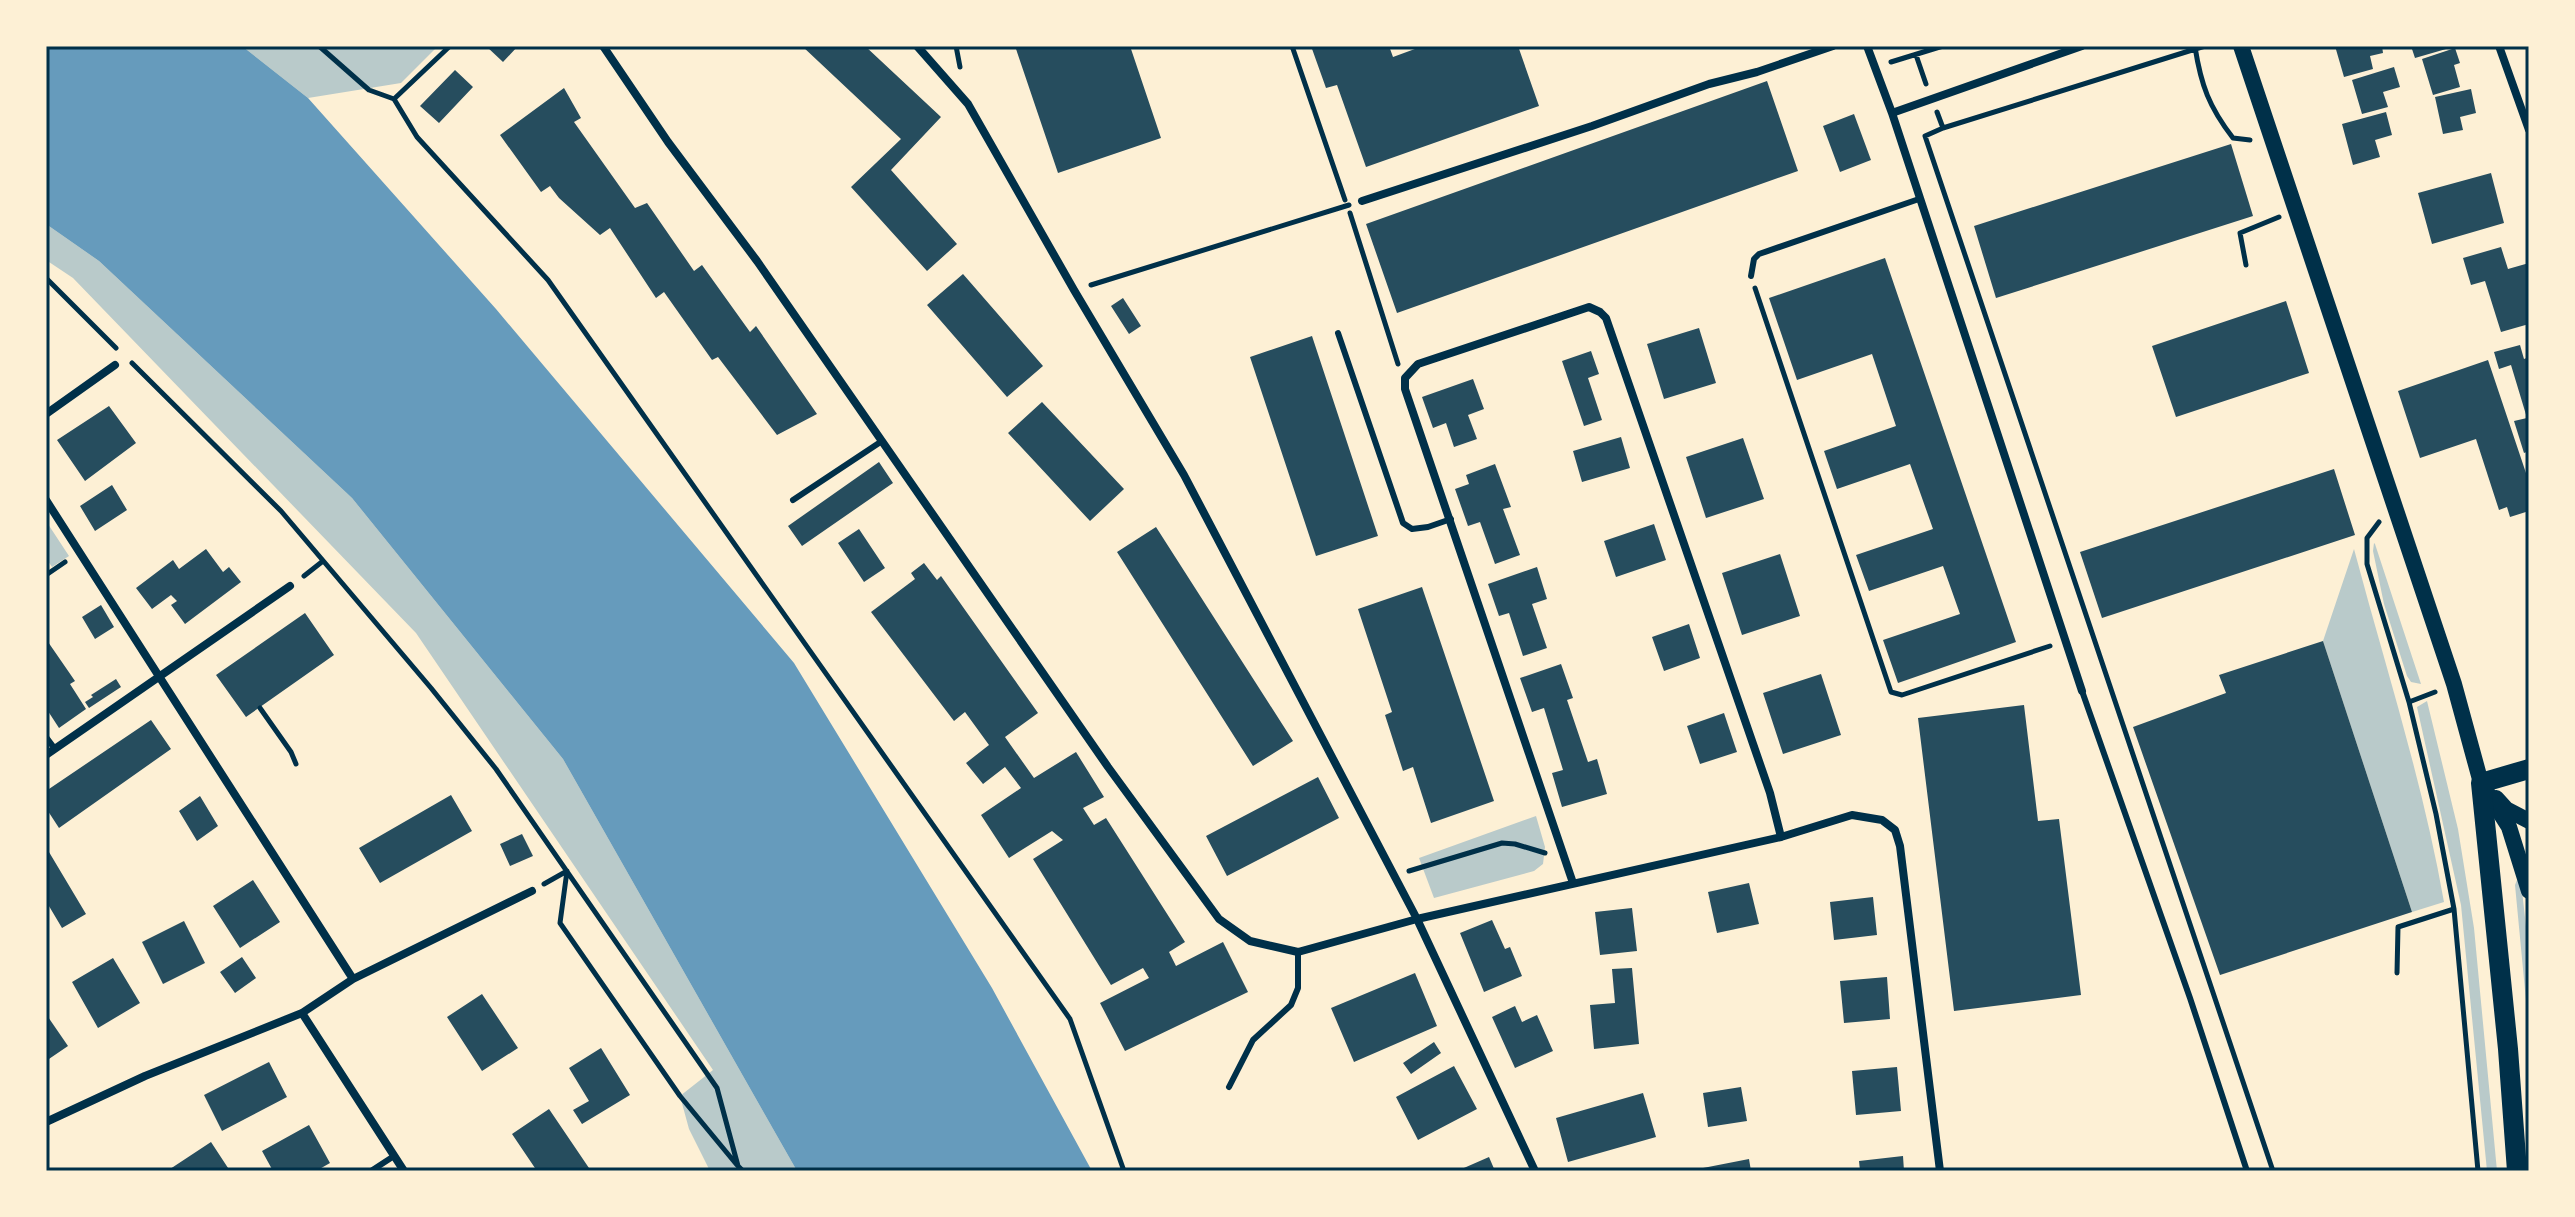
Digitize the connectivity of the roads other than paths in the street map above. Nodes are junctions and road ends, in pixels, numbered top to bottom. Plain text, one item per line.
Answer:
1 (603, 46) edge
2 (917, 46) edge
3 (1833, 46) edge
4 (1867, 46) edge
5 (2082, 46) edge
6 (2241, 46) edge
7 (2499, 46) edge
8 (1892, 113) junction
9 (2529, 130) edge
10 (1919, 199) junction
11 (1362, 201) road end
12 (1751, 276) road end
13 (1338, 333) dead end
14 (115, 365) dead end
15 (46, 414) edge
16 (882, 441) junction
17 (46, 500) edge
18 (793, 500) dead end
19 (1451, 519) junction
20 (290, 586) road end
21 (161, 677) junction
22 (2082, 691) joint
23 (46, 737) edge
24 (50, 752) edge
25 (2529, 769) edge
26 (2481, 783) junction
27 (2529, 821) edge
28 (1781, 837) junction
29 (1573, 883) junction
30 (532, 891) road end
31 (2529, 891) edge
32 (1417, 919) junction
33 (1298, 952) junction
34 (353, 979) junction
35 (302, 1013) junction
36 (1229, 1087) dead end
37 (46, 1122) edge
38 (394, 1156) junction
39 (371, 1171) edge
40 (404, 1171) edge
41 (1535, 1171) edge
42 (1940, 1171) edge
43 (2247, 1171) edge
44 (2517, 1171) edge

1 - 16 street
2 - 32 street
3 - 11 street
4 - 8 street
5 - 8 street
6 - 26 main road
7 - 9 street
8 - 10 street
10 - 12 lane
10 - 22 street
13 - 19 lane
14 - 15 street
16 - 18 lane
16 - 33 street
17 - 21 street
19 - 28 street
19 - 29 street
20 - 21 street
21 - 24 street
21 - 34 street
22 - 43 lane
23 - 24 lane
25 - 26 main road
26 - 27 main road
26 - 31 main road
26 - 44 main road
28 - 29 street
28 - 42 street
29 - 32 street
30 - 34 street
32 - 33 street
32 - 41 street
33 - 36 lane
34 - 35 street
35 - 37 street
35 - 38 street
38 - 39 lane
38 - 40 street

